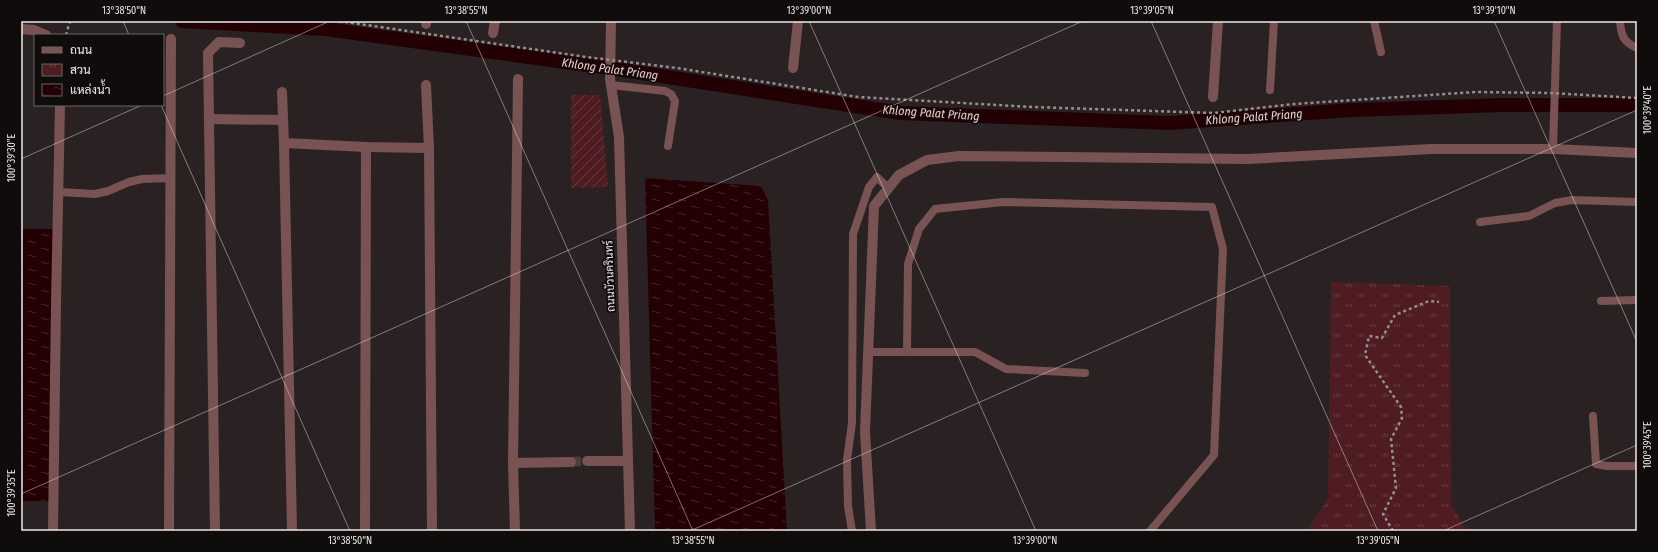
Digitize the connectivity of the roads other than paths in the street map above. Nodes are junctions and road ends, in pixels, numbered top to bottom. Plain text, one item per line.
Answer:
1 (495, 21) edge
2 (611, 21) edge
3 (798, 21) edge
4 (1218, 21) edge
5 (1274, 21) edge
6 (1374, 21) edge
7 (1620, 21) edge
8 (1555, 22) edge
9 (21, 29) edge
10 (493, 33) dead end
11 (44, 34) edge
12 (171, 39) dead end
13 (240, 43) dead end
14 (1637, 48) edge
15 (1381, 52) dead end
16 (792, 68) dead end
17 (518, 79) dead end
18 (610, 82) junction
19 (426, 85) dead end
20 (1270, 90) dead end
21 (282, 92) dead end
22 (1213, 97) dead end
23 (60, 106) edge
24 (209, 119) junction
25 (283, 120) junction
26 (284, 143) junction
27 (668, 146) dead end
28 (366, 147) junction
29 (429, 148) junction
30 (1553, 149) junction
31 (1637, 153) edge
32 (170, 178) junction
33 (888, 188) junction
34 (59, 192) junction
35 (1637, 202) edge
36 (1480, 222) dead end
37 (1637, 300) edge
38 (1601, 301) dead end
39 (868, 352) junction
40 (907, 352) junction
41 (1085, 373) dead end
42 (1593, 416) dead end
43 (587, 461) tunnel mouth
44 (627, 461) junction
45 (571, 462) tunnel mouth
46 (513, 463) junction
47 (1637, 466) edge
48 (53, 531) edge
49 (169, 531) edge
50 (215, 531) edge
51 (292, 531) edge
52 (365, 531) edge
53 (432, 531) edge
54 (515, 531) edge
55 (630, 531) edge
56 (852, 531) edge
57 (871, 531) edge
58 (1150, 531) edge

1 - 10 street
2 - 18 street, ถนนบัวนครินทร์
3 - 16 street
4 - 22 street
5 - 20 lane
6 - 15 lane
7 - 14 lane
8 - 30 lane
9 - 11 street
12 - 32 street
13 - 24 street
17 - 46 street
18 - 27 lane
18 - 44 street, ถนนบัวนครินทร์
19 - 29 street
21 - 25 street
23 - 34 street
24 - 25 street
24 - 50 street
25 - 26 street
26 - 28 street
26 - 51 street
28 - 29 street
28 - 52 street
29 - 53 street
30 - 31 street
30 - 33 street
32 - 34 lane
32 - 49 street
33 - 39 street
33 - 56 lane
34 - 48 street
35 - 36 lane
37 - 38 lane
39 - 40 lane
39 - 57 street
40 - 41 lane
40 - 58 lane
42 - 47 lane
43 - 44 street
44 - 55 street, ถนนบัวนครินทร์
45 - 46 street
46 - 54 street

